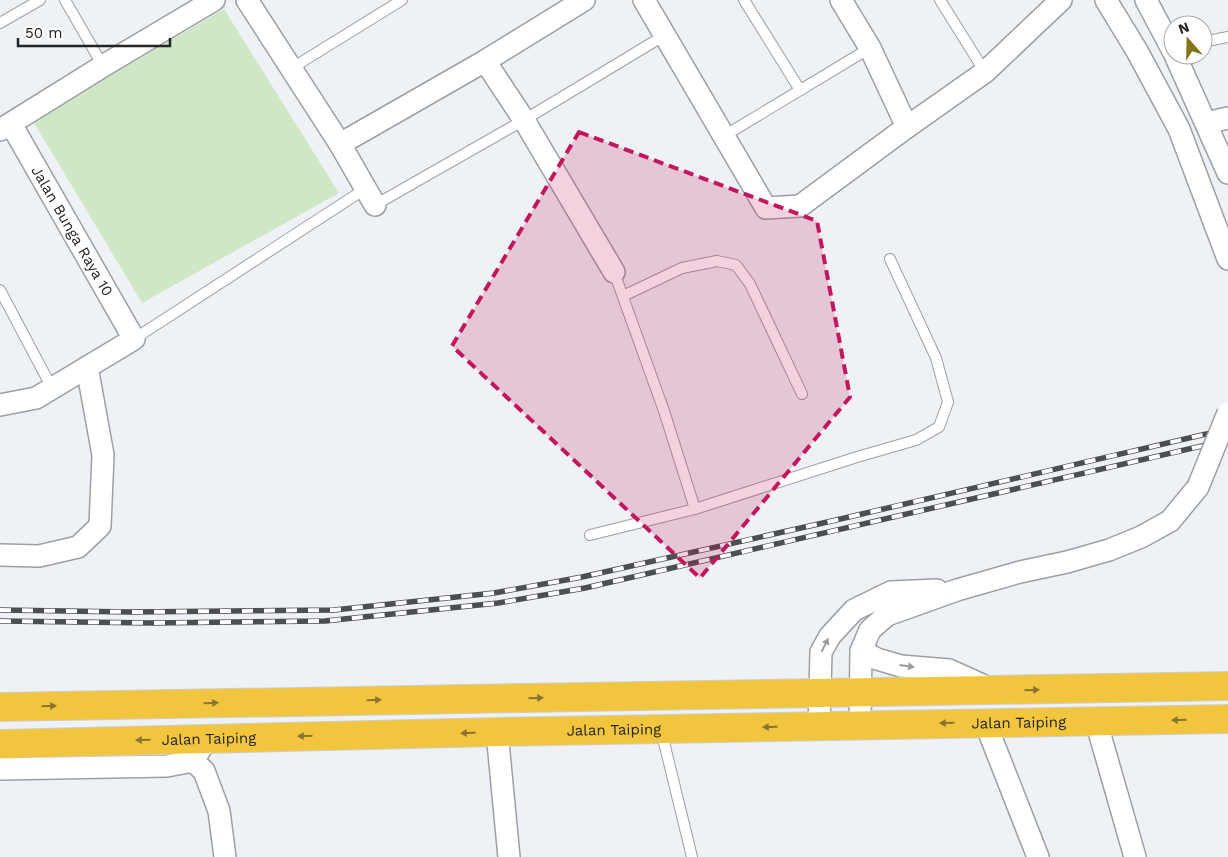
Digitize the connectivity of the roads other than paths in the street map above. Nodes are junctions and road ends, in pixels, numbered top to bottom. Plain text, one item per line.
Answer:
1 (40, 0) edge
2 (65, 0) edge
3 (214, 0) edge
4 (247, 0) edge
5 (402, 0) edge
6 (584, 0) edge
7 (644, 0) edge
8 (744, 0) edge
9 (841, 0) edge
10 (940, 0) edge
11 (1106, 0) edge
12 (1146, 0) edge
13 (1059, 1) edge
14 (0, 23) edge
15 (1163, 32) edge
16 (665, 35) junction
17 (1228, 37) edge
18 (1213, 40) edge
19 (870, 48) junction
20 (485, 61) junction
21 (1179, 65) edge
22 (103, 66) junction
23 (292, 68) junction
24 (985, 72) junction
25 (800, 90) junction
26 (1228, 118) edge
27 (524, 120) junction
28 (1206, 123) junction
29 (5, 127) edge
30 (907, 127) junction
31 (724, 136) junction
32 (340, 144) junction
33 (1228, 173) edge
34 (370, 197) junction
35 (890, 259) dead end
36 (1228, 259) edge
37 (614, 272) joint
38 (0, 290) edge
39 (623, 296) junction
40 (134, 339) junction
41 (87, 367) junction
42 (52, 388) junction
43 (802, 394) dead end
44 (0, 405) edge
45 (1228, 413) edge
46 (694, 510) junction
47 (590, 535) dead end
48 (0, 555) edge
49 (957, 590) junction
50 (861, 651) junction
51 (1228, 686) edge
52 (993, 690) junction
53 (820, 693) junction
54 (861, 693) junction
55 (0, 707) edge
56 (1228, 719) edge
57 (1096, 721) junction
58 (985, 722) junction
59 (860, 725) junction
60 (819, 726) junction
61 (661, 729) junction
62 (497, 732) junction
63 (0, 744) edge
64 (200, 750) junction
65 (0, 769) edge
66 (225, 857) edge
67 (510, 857) edge
68 (692, 857) edge
69 (1038, 857) edge
70 (1135, 857) edge

1 - 14 lane
2 - 22 lane
3 - 22 street
4 - 23 street
5 - 23 lane
6 - 20 street
7 - 16 street
8 - 25 lane
9 - 19 street
10 - 24 lane
11 - 36 street
12 - 15 street
13 - 24 street
16 - 27 lane
16 - 31 street
17 - 18 lane
19 - 25 lane
19 - 30 street
20 - 27 street
20 - 32 street
21 - 28 street
22 - 29 street
23 - 32 street
24 - 30 street
25 - 31 lane
26 - 28 street
27 - 34 lane
27 - 37 street
28 - 33 street
29 - 40 street, Jalan Bunga Raya 10
30 - 31 street
32 - 34 street
34 - 40 lane
35 - 46 lane
37 - 39 lane
38 - 42 lane
39 - 43 lane
39 - 46 lane
40 - 41 street
41 - 42 street
41 - 48 street
42 - 44 street
45 - 49 street, bridge
46 - 47 lane
49 - 50 street
53 -> 49 street
50 -> 52 street
50 - 54 street
52 -> 51 highway
52 - 54 highway
53 - 54 highway
55 -> 53 highway
53 - 60 street
54 - 59 street
56 -> 57 highway, Jalan Taiping
57 - 58 highway, Jalan Taiping
57 - 70 street
58 -> 59 highway, Jalan Taiping
58 - 69 street
59 - 60 highway, Jalan Taiping
60 -> 61 highway, Jalan Taiping
61 - 62 highway, Jalan Taiping
61 - 68 lane
62 -> 64 highway, Jalan Taiping
62 - 67 street
64 -> 63 highway, Jalan Taiping
64 - 65 street
64 - 66 street

